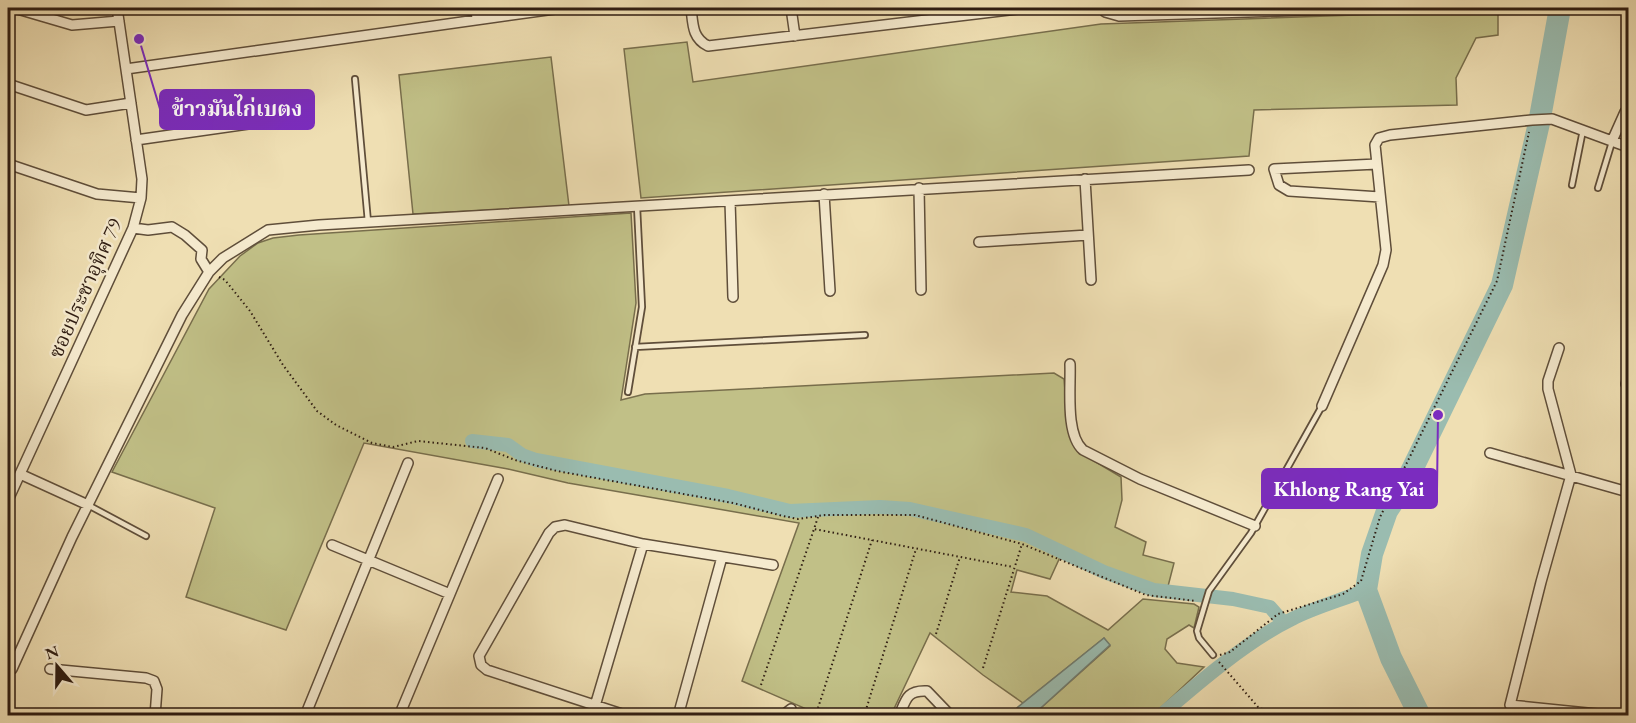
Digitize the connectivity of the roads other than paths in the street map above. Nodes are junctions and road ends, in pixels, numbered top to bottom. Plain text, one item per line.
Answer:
1 (14, 8) edge
2 (117, 8) edge
3 (476, 8) edge
4 (562, 8) edge
5 (691, 8) edge
6 (791, 8) edge
7 (1026, 8) edge
8 (1104, 8) edge
9 (1376, 8) edge
10 (477, 20) junction
11 (119, 21) junction
12 (795, 36) junction
13 (126, 69) junction
14 (355, 79) dead end
15 (8, 84) edge
16 (131, 103) junction
17 (1629, 110) edge
18 (276, 120) dead end
19 (1582, 130) junction
20 (136, 140) junction
21 (1612, 141) junction
22 (1629, 147) edge
23 (8, 164) edge
24 (1377, 164) junction
25 (1249, 170) dead end
26 (1085, 179) junction
27 (1572, 185) dead end
28 (920, 188) junction
29 (1598, 188) dead end
30 (824, 194) junction
31 (1380, 197) junction
32 (141, 198) junction
33 (730, 201) junction
34 (638, 206) junction
35 (368, 222) junction
36 (134, 228) junction
37 (1088, 235) junction
38 (979, 242) dead end
39 (212, 272) junction
40 (1091, 280) dead end
41 (921, 290) dead end
42 (830, 291) dead end
43 (733, 297) dead end
44 (865, 335) dead end
45 (635, 347) junction
46 (1559, 348) dead end
47 (1070, 364) dead end
48 (628, 392) dead end
49 (1322, 406) joint
50 (1490, 453) dead end
51 (408, 463) dead end
52 (20, 474) junction
53 (1571, 475) junction
54 (498, 479) dead end
55 (11, 484) edge
56 (1629, 492) edge
57 (8, 500) edge
58 (88, 506) junction
59 (1255, 526) junction
60 (146, 536) dead end
61 (643, 544) junction
62 (332, 545) dead end
63 (722, 557) junction
64 (369, 560) junction
65 (773, 565) dead end
66 (450, 594) junction
67 (1213, 655) dead end
68 (12, 669) dead end
69 (50, 669) dead end
70 (790, 709) dead end
71 (594, 711) edge
72 (155, 716) edge
73 (305, 716) edge
74 (399, 716) edge
75 (628, 716) edge
76 (678, 716) edge
77 (782, 716) edge
78 (899, 716) edge
79 (951, 716) edge
80 (1617, 716) edge

1 - 11 street
2 - 11 street, ซอยประชาอุทิศ 79
3 - 10 street
4 - 10 street
5 - 12 street
6 - 12 street
7 - 12 street
8 - 9 street
10 - 13 street
11 - 13 street, ซอยประชาอุทิศ 79
13 - 16 street, ซอยประชาอุทิศ 79
14 - 35 lane
15 - 16 street
16 - 20 street, ซอยประชาอุทิศ 79
17 - 21 street
18 - 20 street
19 - 21 street
19 - 24 street
19 - 27 lane
20 - 32 street, ซอยประชาอุทิศ 79
21 - 22 street
21 - 29 lane
23 - 32 street
24 - 31 street
24 - 31 street
25 - 26 street
26 - 28 street
26 - 37 street
28 - 30 street
28 - 41 street
30 - 33 street
30 - 42 street
31 - 49 street
32 - 36 street, ซอยประชาอุทิศ 79
33 - 34 street
33 - 43 street
34 - 35 street
34 - 45 lane
35 - 39 street
36 - 39 street
36 - 52 street, ซอยประชาอุทิศ 79
37 - 38 street
37 - 40 street
39 - 58 street
44 - 45 lane
45 - 48 lane
46 - 53 street
47 - 59 street
49 - 59 lane
50 - 53 street
51 - 64 street
52 - 55 street, ซอยประชาอุทิศ 79
52 - 58 street
53 - 56 street
53 - 80 street
54 - 66 street
55 - 57 street, ซอยประชาอุทิศ 79
58 - 60 lane
58 - 68 street
59 - 67 lane
61 - 63 street
61 - 71 street
61 - 71 street
62 - 64 street
63 - 65 street
63 - 76 street
64 - 66 street
64 - 73 street
66 - 74 street
69 - 72 street
70 - 77 street
71 - 75 street
78 - 79 street

